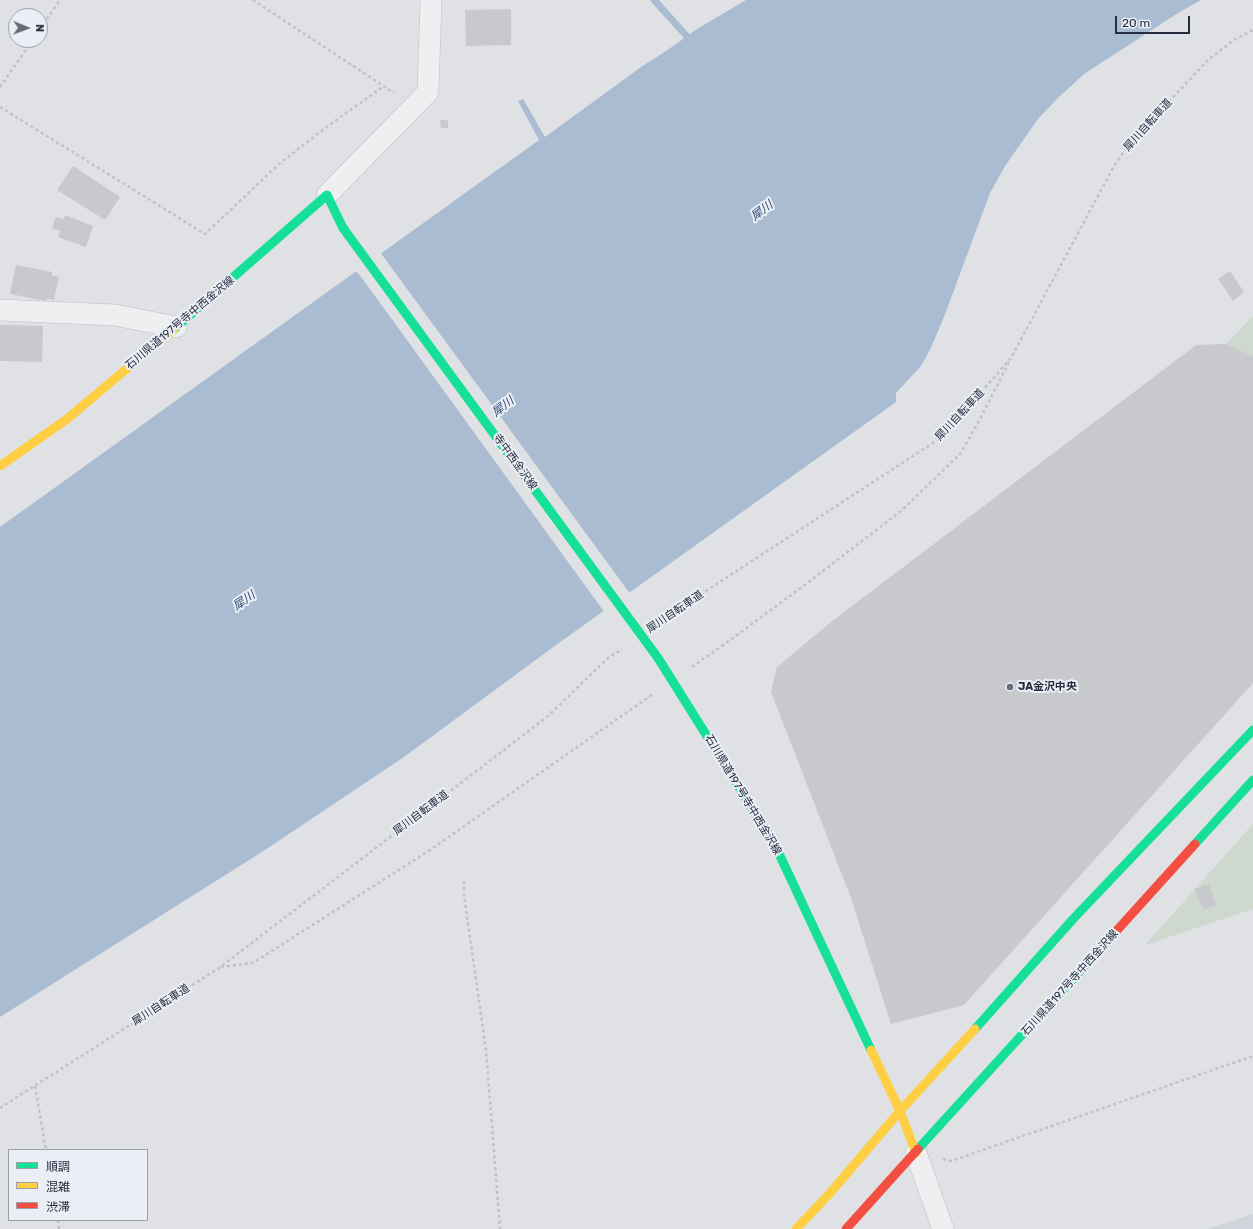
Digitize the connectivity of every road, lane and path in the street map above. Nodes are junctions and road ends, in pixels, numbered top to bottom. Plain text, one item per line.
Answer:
1 (60, 0) edge
2 (253, 0) edge
3 (431, 0) edge
4 (48, 17) edge
5 (1253, 30) edge
6 (27, 48) edge
7 (384, 86) junction
8 (0, 88) edge
9 (414, 106) junction
10 (0, 107) edge
11 (327, 195) junction
12 (0, 310) edge
13 (176, 328) junction
14 (1011, 358) junction
15 (0, 466) edge
16 (660, 622) dead end
17 (628, 645) dead end
18 (658, 658) joint
19 (672, 680) junction
20 (1253, 730) edge
21 (1253, 780) edge
22 (464, 881) dead end
23 (220, 968) junction
24 (1253, 1056) edge
25 (35, 1086) junction
26 (0, 1108) edge
27 (900, 1111) junction
28 (46, 1149) edge
29 (916, 1153) junction
30 (500, 1229) edge
31 (796, 1229) edge
32 (846, 1229) edge
33 (943, 1229) edge

1 - 4 path
2 - 7 path
3 - 9 street
5 - 14 path, 犀川自転車道
6 - 8 path
7 - 9 path
7 - 10 path
9 - 11 street
11 - 13 main road, 石川県道197号寺中西金沢線
11 - 18 main road, 寺中西金沢線, bridge
12 - 13 street
13 - 15 main road, 石川県道197号寺中西金沢線
14 - 16 path, 犀川自転車道
14 - 19 path
17 - 23 path, 犀川自転車道
18 - 19 main road, 石川県道197号寺中西金沢線
19 - 23 path
19 - 27 main road, 石川県道197号寺中西金沢線
20 - 27 main road
21 - 29 main road, 石川県道197号寺中西金沢線
22 - 30 path
23 - 25 path, 犀川自転車道
24 - 29 path
25 - 26 path, 犀川自転車道
25 - 28 path
27 - 29 main road, 石川県道197号寺中西金沢線
27 - 31 main road
29 - 32 main road
29 - 33 street

